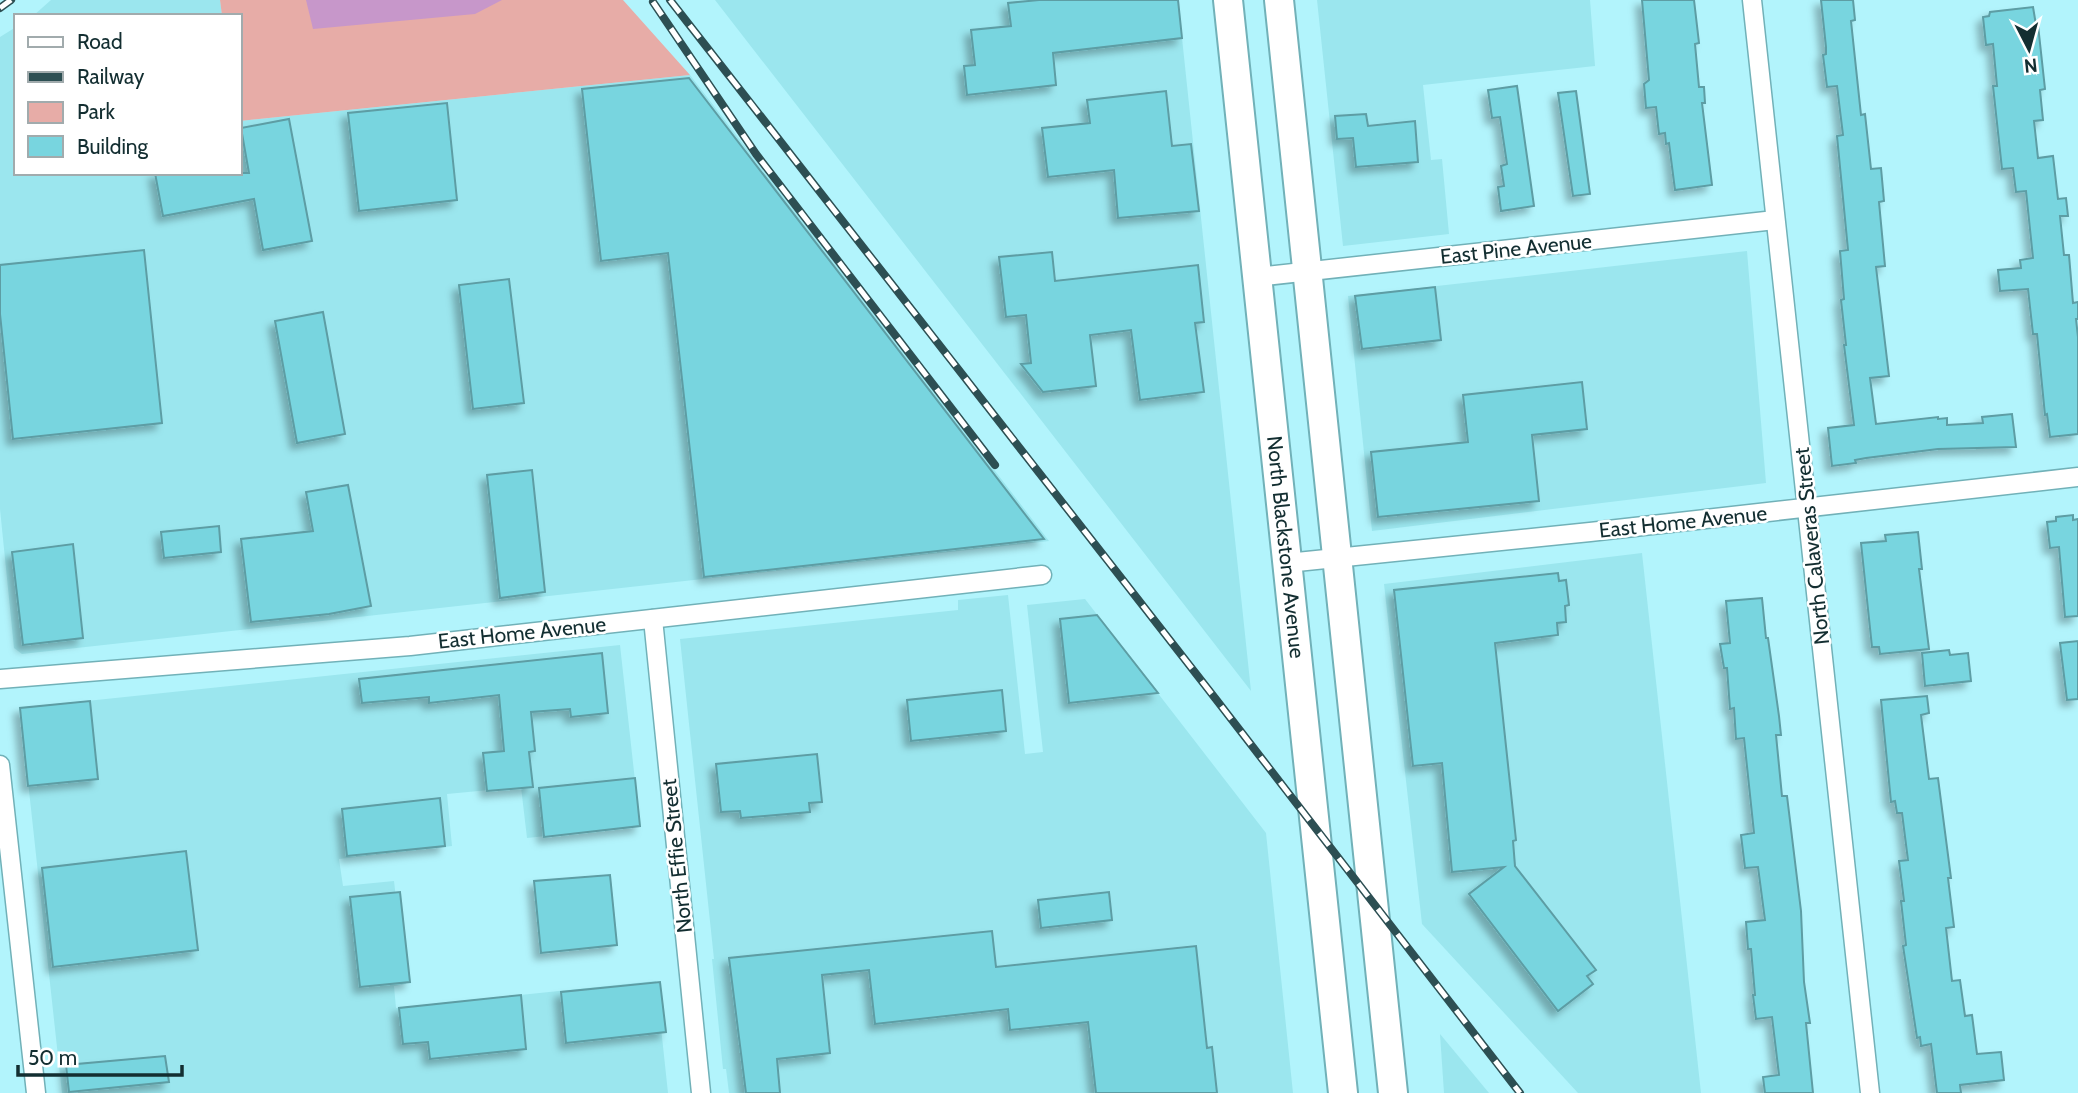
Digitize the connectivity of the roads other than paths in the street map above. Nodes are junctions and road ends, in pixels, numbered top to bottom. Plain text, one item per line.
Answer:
1 (1228, 0) edge
2 (1279, 0) edge
3 (1752, 0) edge
4 (1775, 220) junction
5 (1307, 273) junction
6 (1257, 277) junction
7 (2078, 477) edge
8 (1808, 508) junction
9 (1336, 557) junction
10 (1287, 563) junction
11 (1042, 575) dead end
12 (653, 619) junction
13 (0, 679) edge
14 (0, 765) edge
15 (36, 1093) edge
16 (701, 1093) edge
17 (1343, 1093) edge
18 (1393, 1093) edge
19 (1870, 1093) edge

1 - 6 main road, North Blackstone Avenue
2 - 5 main road
3 - 4 street, North Calaveras Street
4 - 5 street, East Pine Avenue
4 - 8 street, North Calaveras Street
5 - 6 street, East Pine Avenue
5 - 9 main road
6 - 10 main road, North Blackstone Avenue
7 - 8 street, East Home Avenue
8 - 9 street, East Home Avenue
8 - 19 street, North Calaveras Street
9 - 10 street, East Home Avenue
9 - 18 main road
10 - 17 main road, North Blackstone Avenue
11 - 12 street, East Home Avenue
12 - 13 street, East Home Avenue
12 - 16 street, North Effie Street
14 - 15 street

